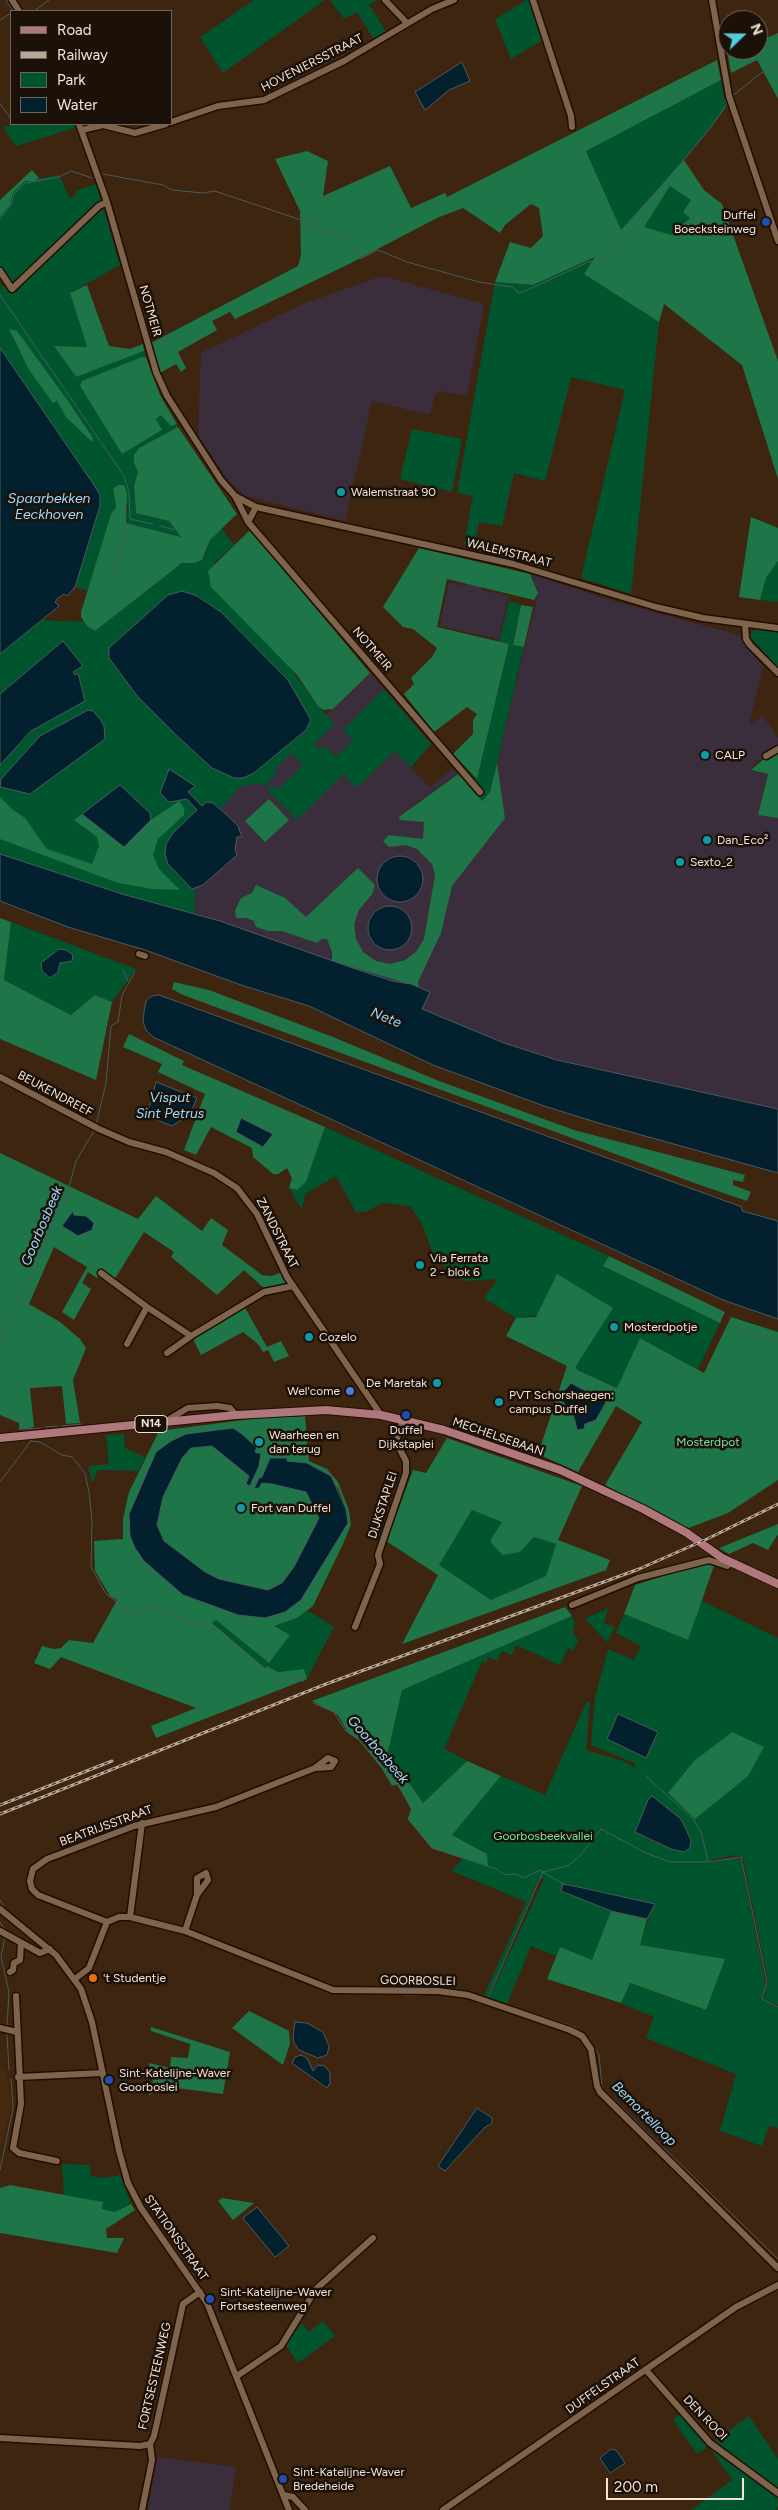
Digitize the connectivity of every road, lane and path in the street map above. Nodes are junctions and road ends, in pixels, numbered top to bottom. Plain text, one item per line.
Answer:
1 (386, 0) edge
2 (454, 0) edge
3 (533, 0) edge
4 (712, 0) edge
5 (407, 23) junction
6 (172, 122) edge
7 (103, 125) edge
8 (103, 125) edge
9 (162, 125) edge
10 (81, 127) edge
11 (572, 127) dead end
12 (107, 202) junction
13 (776, 229) edge
14 (778, 241) edge
15 (0, 271) edge
16 (235, 496) junction
17 (256, 507) junction
18 (248, 522) junction
19 (745, 624) junction
20 (778, 628) edge
21 (778, 673) edge
22 (778, 749) edge
23 (766, 756) dead end
24 (480, 792) dead end
25 (0, 1078) edge
26 (96, 1128) joint
27 (101, 1273) dead end
28 (293, 1286) junction
29 (147, 1307) junction
30 (191, 1336) junction
31 (127, 1344) dead end
32 (167, 1353) dead end
33 (236, 1415) junction
34 (381, 1415) junction
35 (403, 1419) junction
36 (162, 1423) junction
37 (0, 1438) edge
38 (731, 1562) junction
39 (778, 1584) edge
40 (572, 1605) dead end
41 (355, 1628) dead end
42 (315, 1768) dead end
43 (142, 1823) junction
44 (197, 1895) dead end
45 (0, 1909) edge
46 (130, 1917) junction
47 (107, 1922) junction
48 (0, 1931) edge
49 (185, 1931) junction
50 (21, 1943) junction
51 (50, 1949) junction
52 (10, 1972) dead end
53 (75, 1979) junction
54 (16, 1996) dead end
55 (0, 2028) edge
56 (17, 2032) junction
57 (103, 2073) junction
58 (18, 2076) junction
59 (57, 2161) dead end
60 (373, 2238) dead end
61 (778, 2268) edge
62 (778, 2285) edge
63 (200, 2292) junction
64 (646, 2370) junction
65 (237, 2376) junction
66 (0, 2438) edge
67 (150, 2444) junction
68 (778, 2493) edge
69 (284, 2495) junction
70 (142, 2510) edge
71 (290, 2510) edge
72 (305, 2510) edge
73 (443, 2510) edge

1 - 5 street
2 - 5 street, HOVENIERSSTRAAT
3 - 11 street
4 - 13 street
5 - 6 street, HOVENIERSSTRAAT
7 - 9 street
8 - 10 street
10 - 12 street, NOTMEIR
12 - 15 street
12 - 16 street, NOTMEIR
13 - 14 street
16 - 17 street, WALEMSTRAAT
16 - 18 street, NOTMEIR
17 - 18 street
17 - 19 street, WALEMSTRAAT
18 - 24 street, NOTMEIR
19 - 20 street, WALEMSTRAAT
19 - 21 street
22 - 23 street
25 - 26 street, BEUKENDREEF
26 - 28 street, ZANDSTRAAT
27 - 29 street
28 - 30 street
28 - 34 street, ZANDSTRAAT
29 - 30 street
29 - 31 street
30 - 32 street
33 - 34 main road, MECHELSEBAAN / N14
33 - 36 main road, MECHELSEBAAN / N14
33 - 36 street, MECHELSEBAAN
34 - 35 main road, MECHELSEBAAN / N14
35 - 38 main road, MECHELSEBAAN / N14
35 - 41 street, DIJKSTAPLEI
36 - 37 main road, MECHELSEBAAN / N14
38 - 39 main road, MECHELSEBAAN / N14
38 - 40 street, MECHELSEBAAN
42 - 43 street, BEATRIJSSTRAAT
43 - 46 street
43 - 47 street, BEATRIJSSTRAAT
44 - 49 street
45 - 51 street, STATIONSSTRAAT
46 - 47 street, GOORBOSLEI
46 - 49 street, GOORBOSLEI
47 - 53 street
48 - 50 street
49 - 61 street, GOORBOSLEI
50 - 51 street
50 - 52 street
51 - 53 street, STATIONSSTRAAT
53 - 57 street, STATIONSSTRAAT
54 - 56 street
55 - 56 street
56 - 58 street
57 - 58 street
57 - 63 street, STATIONSSTRAAT
58 - 59 street
60 - 65 street
62 - 64 street, DUFFELSTRAAT
63 - 65 street, STATIONSSTRAAT
63 - 67 street, FORTSESTEENWEG
64 - 68 street, DEN ROOI
64 - 73 street, DUFFELSTRAAT
65 - 69 street, STATIONSSTRAAT
66 - 67 street, FORTSESTEENWEG
67 - 70 street
69 - 71 street, STATIONSSTRAAT
69 - 72 street

